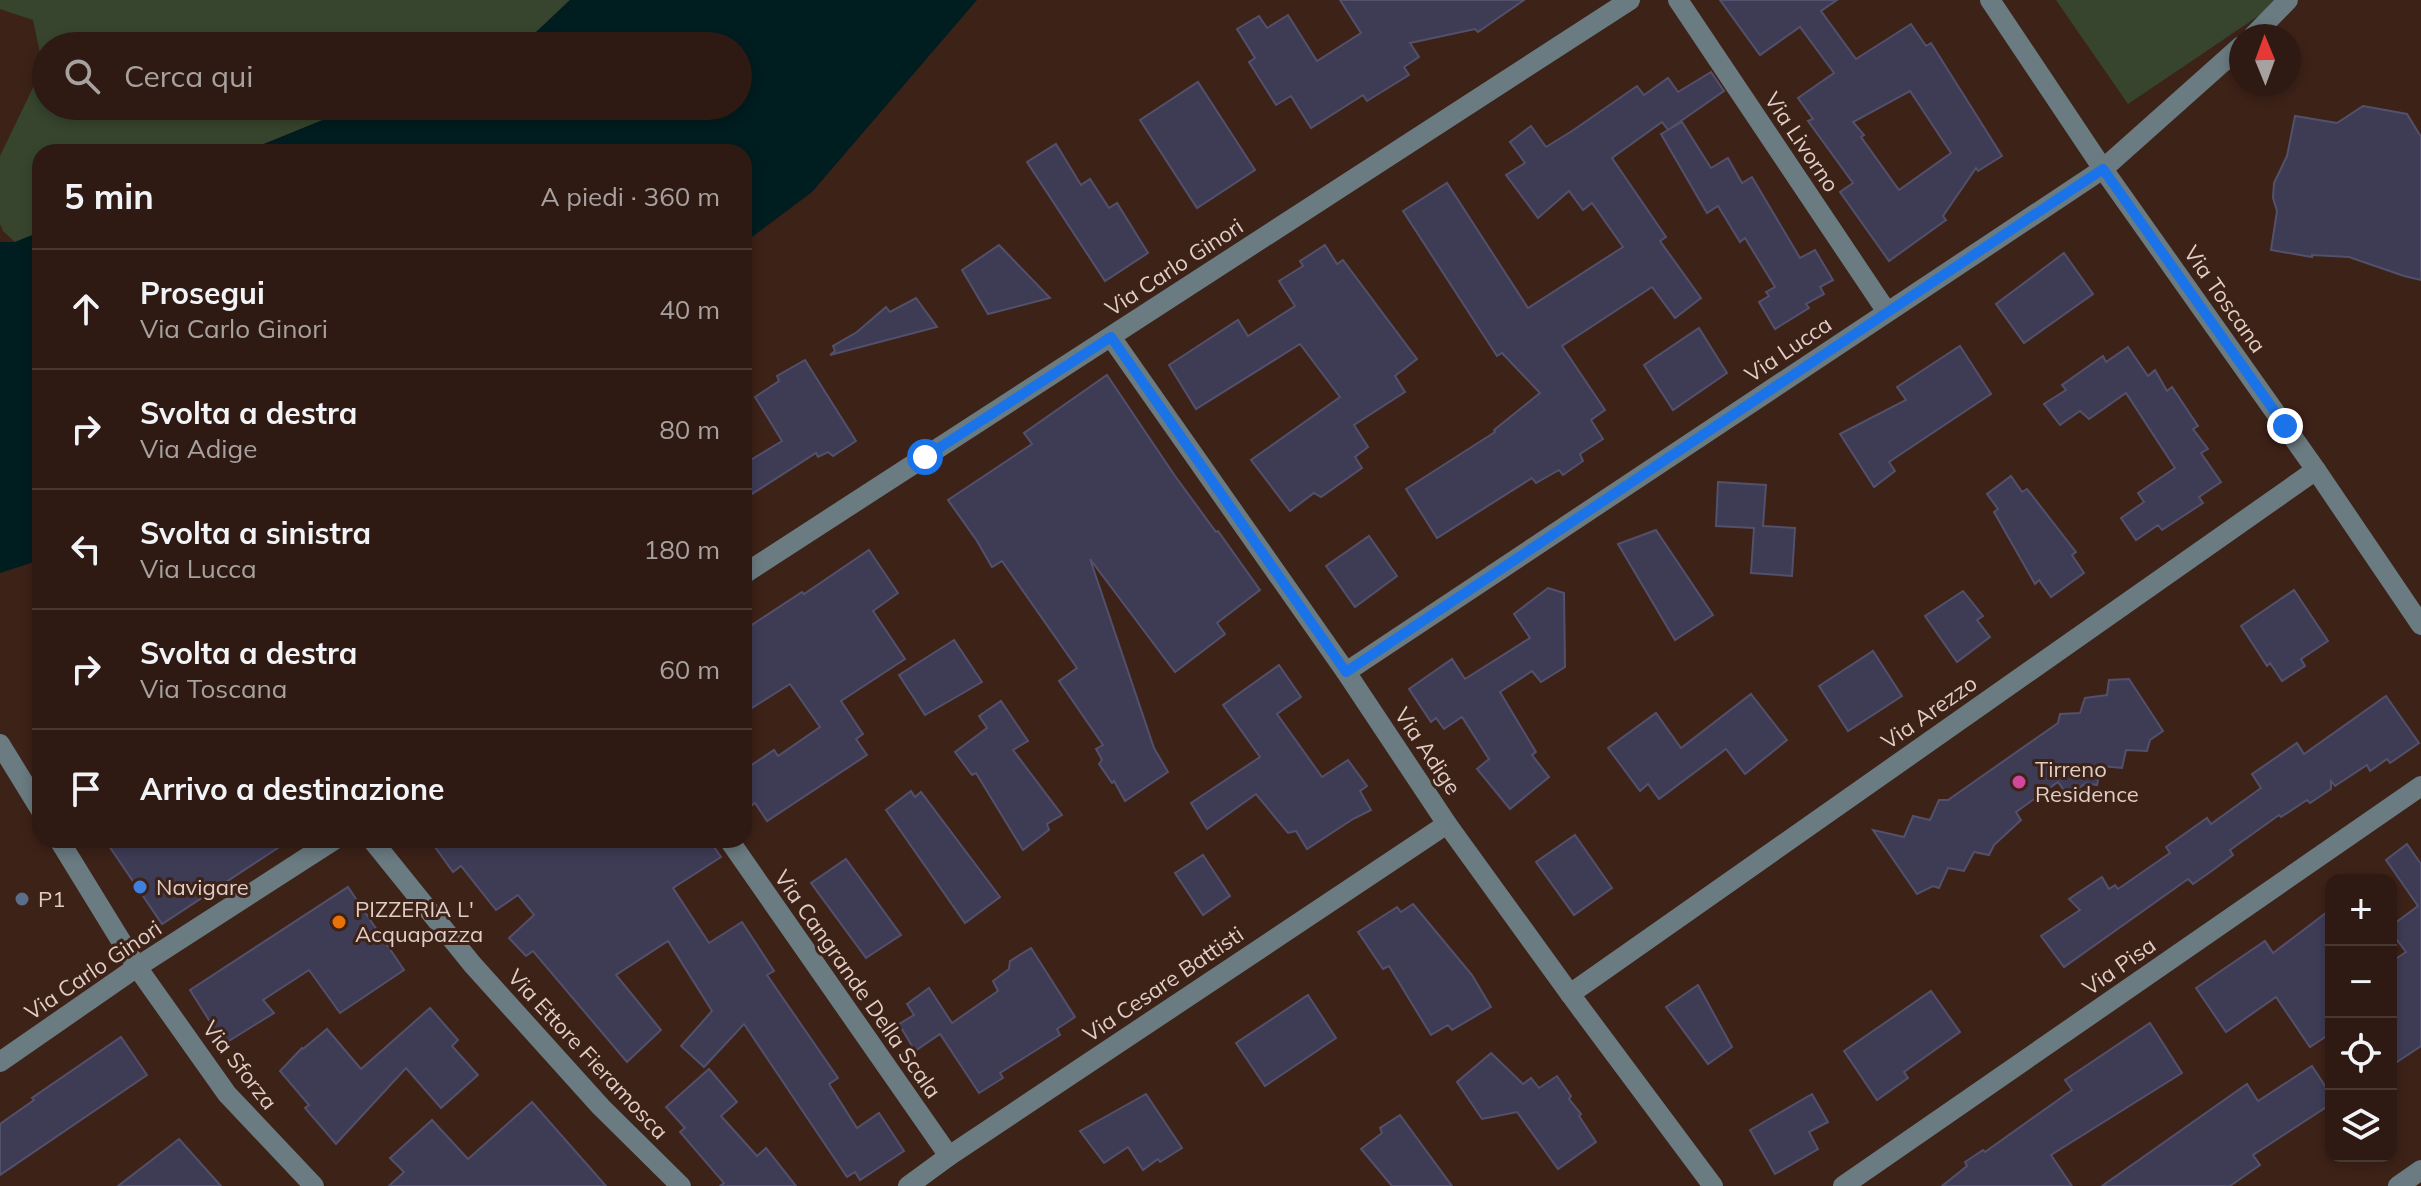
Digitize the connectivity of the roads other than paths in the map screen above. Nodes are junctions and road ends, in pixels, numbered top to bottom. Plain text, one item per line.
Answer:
1 (1630, 0) edge
2 (1678, 0) edge
3 (1990, 0) edge
4 (2288, 0) edge
5 (2265, 24) edge
6 (2229, 57) edge
7 (2103, 169) junction
8 (1887, 312) junction
9 (1111, 337) junction
10 (2316, 470) junction
11 (752, 569) edge
12 (2421, 625) edge
13 (1346, 672) junction
14 (0, 744) edge
15 (2421, 786) edge
16 (32, 796) edge
17 (1447, 824) junction
18 (64, 848) edge
19 (322, 848) edge
20 (378, 848) edge
21 (735, 848) edge
22 (137, 967) junction
23 (1570, 994) junction
24 (0, 1062) edge
25 (949, 1156) junction
26 (2421, 1170) edge
27 (314, 1186) edge
28 (681, 1186) edge
29 (908, 1186) edge
30 (1713, 1186) edge
31 (1843, 1186) edge
32 (2398, 1186) edge

1 - 9 street, Via Carlo Ginori
2 - 8 street, Via Livorno
3 - 7 street, Via Toscana
4 - 5 street
6 - 7 street, Via Lucca
7 - 8 street, Via Lucca
7 - 10 street, Via Toscana
8 - 13 street, Via Lucca
9 - 11 street, Via Carlo Ginori
9 - 13 street, Via Adige
10 - 12 street, Via Toscana
10 - 23 street, Via Arezzo
13 - 17 street, Via Adige
14 - 16 street
15 - 31 street, Via Pisa
17 - 23 street, Via Adige
17 - 25 street, Via Cesare Battisti
18 - 22 street, Via Sforza
19 - 22 street, Via Carlo Ginori
20 - 28 street, Via Ettore Fieramosca
21 - 25 street, Via Cangrande Della Scala
22 - 24 street, Via Carlo Ginori
22 - 27 street, Via Sforza
23 - 30 street, Via Adige
25 - 29 street, Via Cesare Battisti
26 - 32 street

